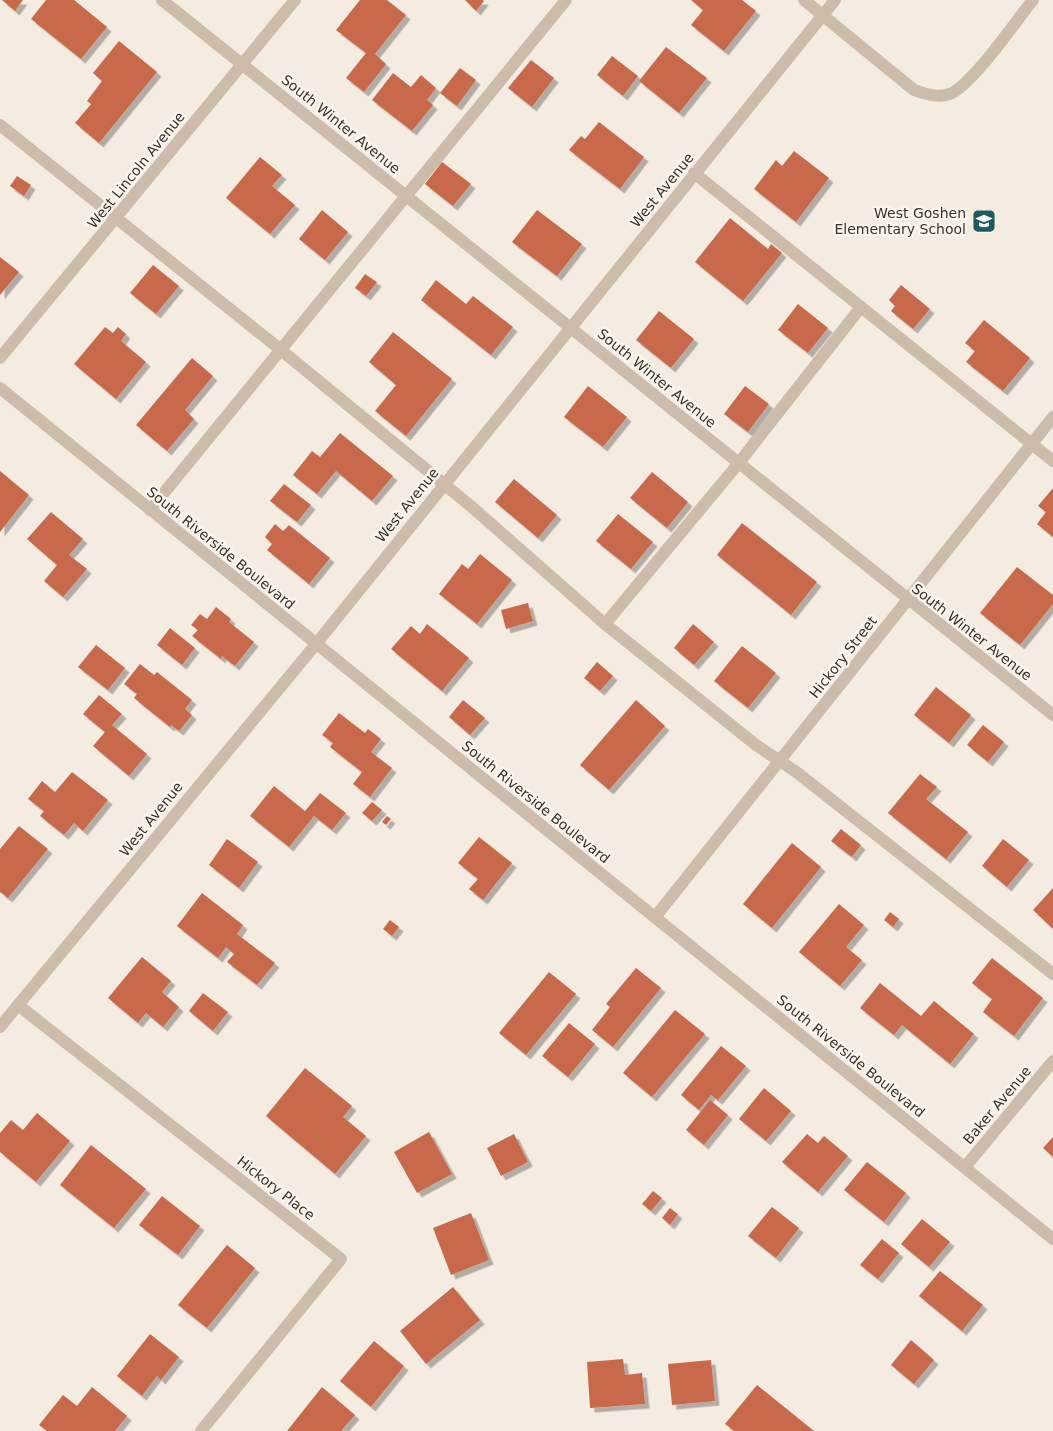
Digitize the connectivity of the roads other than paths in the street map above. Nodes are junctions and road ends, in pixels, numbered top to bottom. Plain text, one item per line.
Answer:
1 (162, 0) edge
2 (295, 0) edge
3 (566, 0) edge
4 (804, 0) edge
5 (835, 0) edge
6 (1033, 0) edge
7 (822, 15) junction
8 (241, 64) junction
9 (0, 125) edge
10 (694, 173) junction
11 (406, 196) junction
12 (116, 219) junction
13 (861, 307) junction
14 (571, 327) junction
15 (281, 350) junction
16 (0, 358) edge
17 (0, 388) edge
18 (1053, 417) edge
19 (1032, 443) junction
20 (1053, 461) edge
21 (738, 464) junction
22 (444, 484) junction
23 (150, 510) junction
24 (908, 600) junction
25 (604, 624) junction
26 (316, 644) junction
27 (1053, 715) edge
28 (780, 761) junction
29 (656, 916) junction
30 (1053, 974) edge
31 (18, 1005) junction
32 (0, 1027) edge
33 (1053, 1061) edge
34 (965, 1167) junction
35 (1053, 1238) edge
36 (201, 1431) edge

1 - 8 street, South Winter Avenue
2 - 8 street, West Lincoln Avenue
3 - 11 street
4 - 7 street
5 - 7 street, West Avenue
6 - 7 street
7 - 10 street, West Avenue
8 - 11 street, South Winter Avenue
8 - 12 street, West Lincoln Avenue
9 - 12 street
10 - 13 street
10 - 14 street, West Avenue
11 - 14 street, South Winter Avenue
11 - 15 street
12 - 15 street
12 - 16 street, West Lincoln Avenue
13 - 19 street
13 - 21 street
14 - 21 street, South Winter Avenue
14 - 22 street, West Avenue
15 - 22 street
15 - 23 street
17 - 23 street, South Riverside Boulevard
18 - 19 street, Hickory Street
19 - 20 street
19 - 24 street, Hickory Street
21 - 24 street, South Winter Avenue
21 - 25 street
22 - 25 street
22 - 26 street, West Avenue
23 - 26 street, South Riverside Boulevard
24 - 27 street, South Winter Avenue
24 - 28 street, Hickory Street
25 - 28 street
26 - 29 street, South Riverside Boulevard
26 - 31 street, West Avenue
28 - 29 street, Hickory Street
28 - 30 street
29 - 34 street, South Riverside Boulevard
31 - 32 street, West Avenue
31 - 36 street, Hickory Place
33 - 34 street, Baker Avenue
34 - 35 street, South Riverside Boulevard

